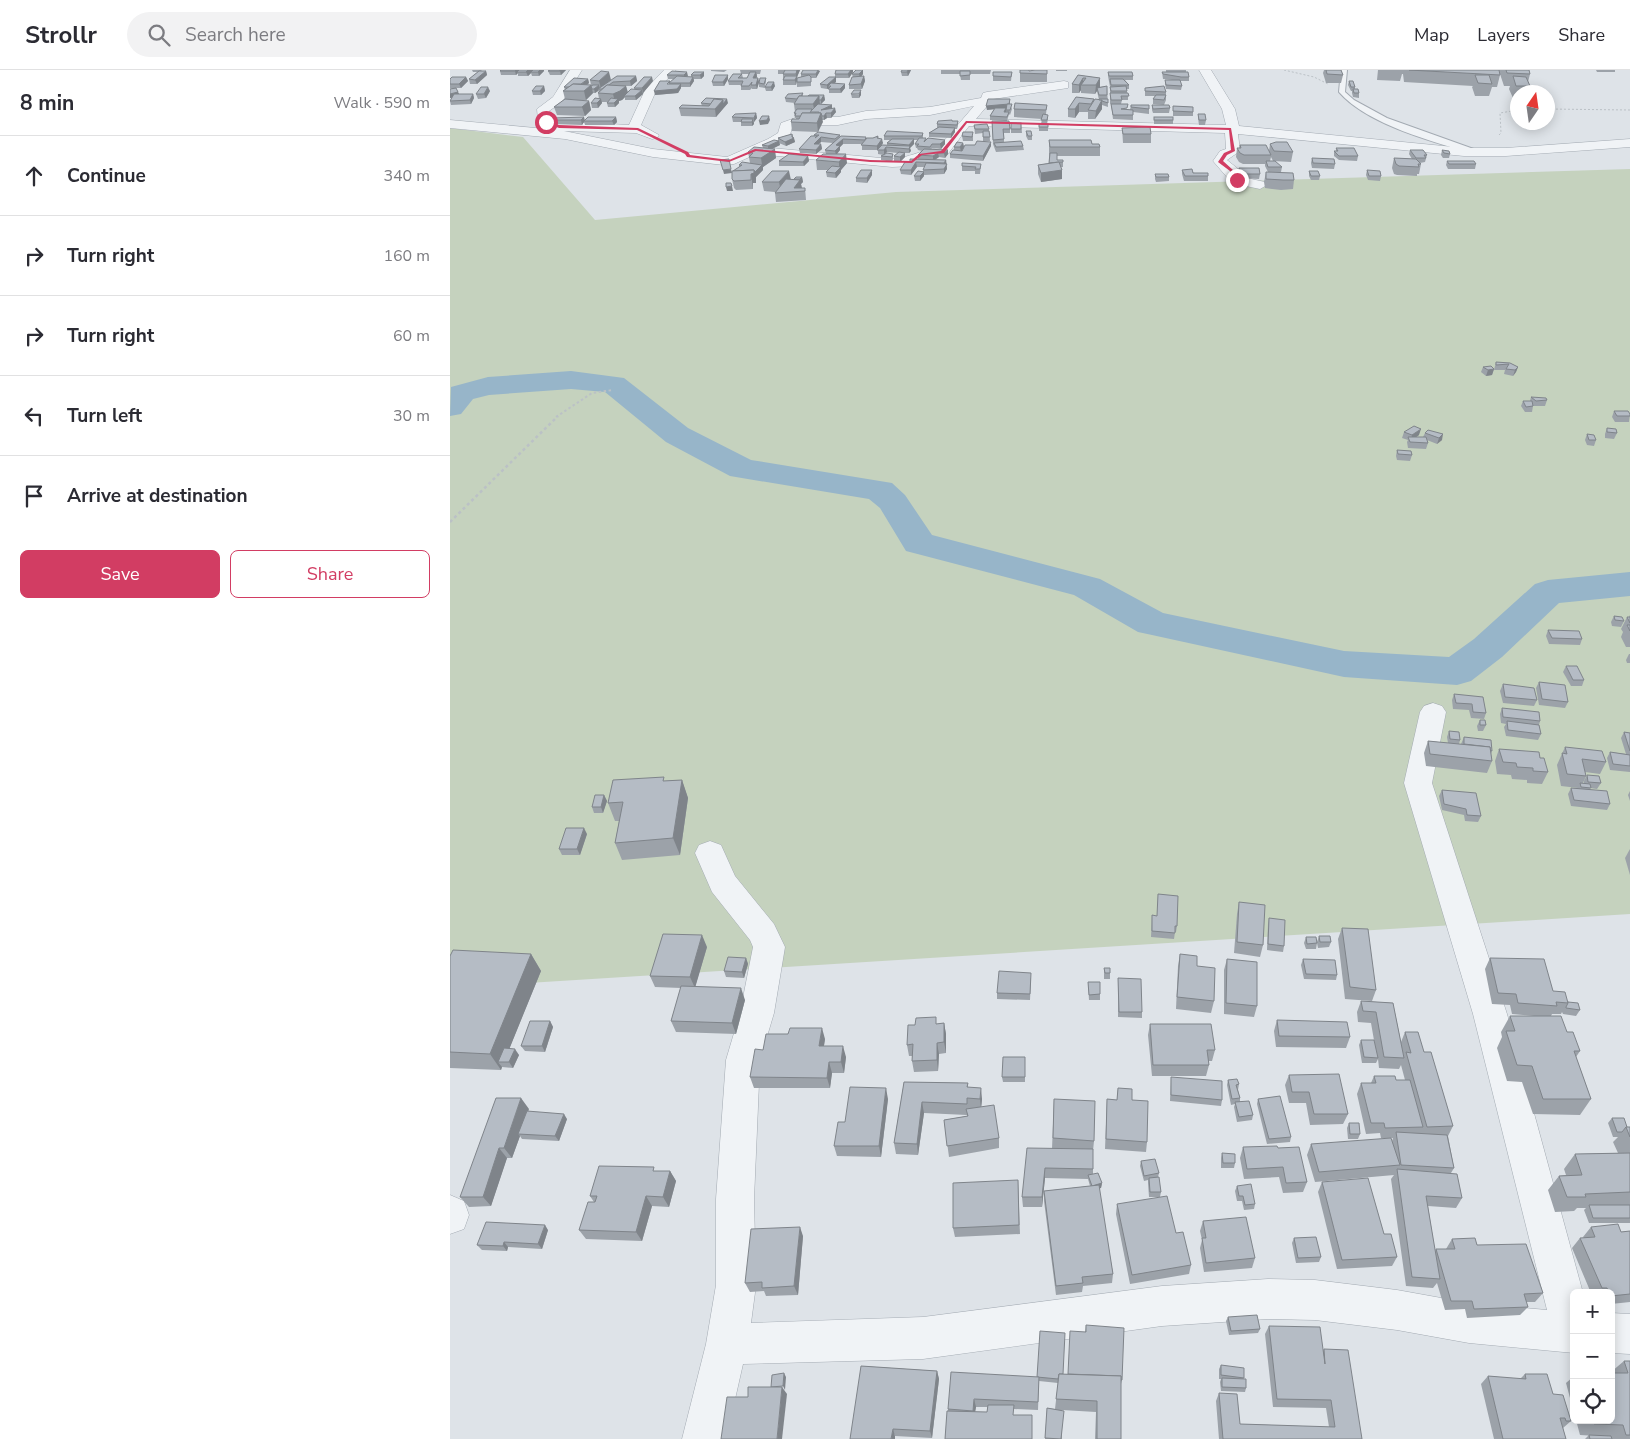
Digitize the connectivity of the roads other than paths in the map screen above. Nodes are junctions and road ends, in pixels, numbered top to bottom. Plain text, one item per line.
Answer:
1 (576, 70) edge
2 (670, 70) edge
3 (1058, 70) edge
4 (1205, 70) edge
5 (1344, 70) edge
6 (1064, 85) junction
7 (986, 102) junction
8 (966, 122) junction
9 (450, 124) edge
10 (1062, 126) junction
11 (638, 129) junction
12 (1231, 129) junction
13 (1630, 143) edge
14 (755, 150) junction
15 (1485, 152) junction
16 (689, 156) junction
17 (1260, 185) dead end
18 (1433, 712) dead end
19 (710, 853) dead end
20 (1570, 1318) edge
21 (1570, 1333) edge
22 (1615, 1334) edge
23 (1630, 1334) edge
24 (727, 1344) junction
25 (704, 1439) edge

1 - 11 street
2 - 11 street
3 - 6 street
4 - 12 street
5 - 15 lane
6 - 7 street
6 - 10 street
7 - 8 street
7 - 14 street
8 - 10 street
8 - 14 street
9 - 16 street
10 - 12 street
11 - 16 street
12 - 15 street
12 - 17 street
13 - 15 street
14 - 16 street
18 - 20 street
19 - 24 street
21 - 24 street
22 - 23 street
24 - 25 street

